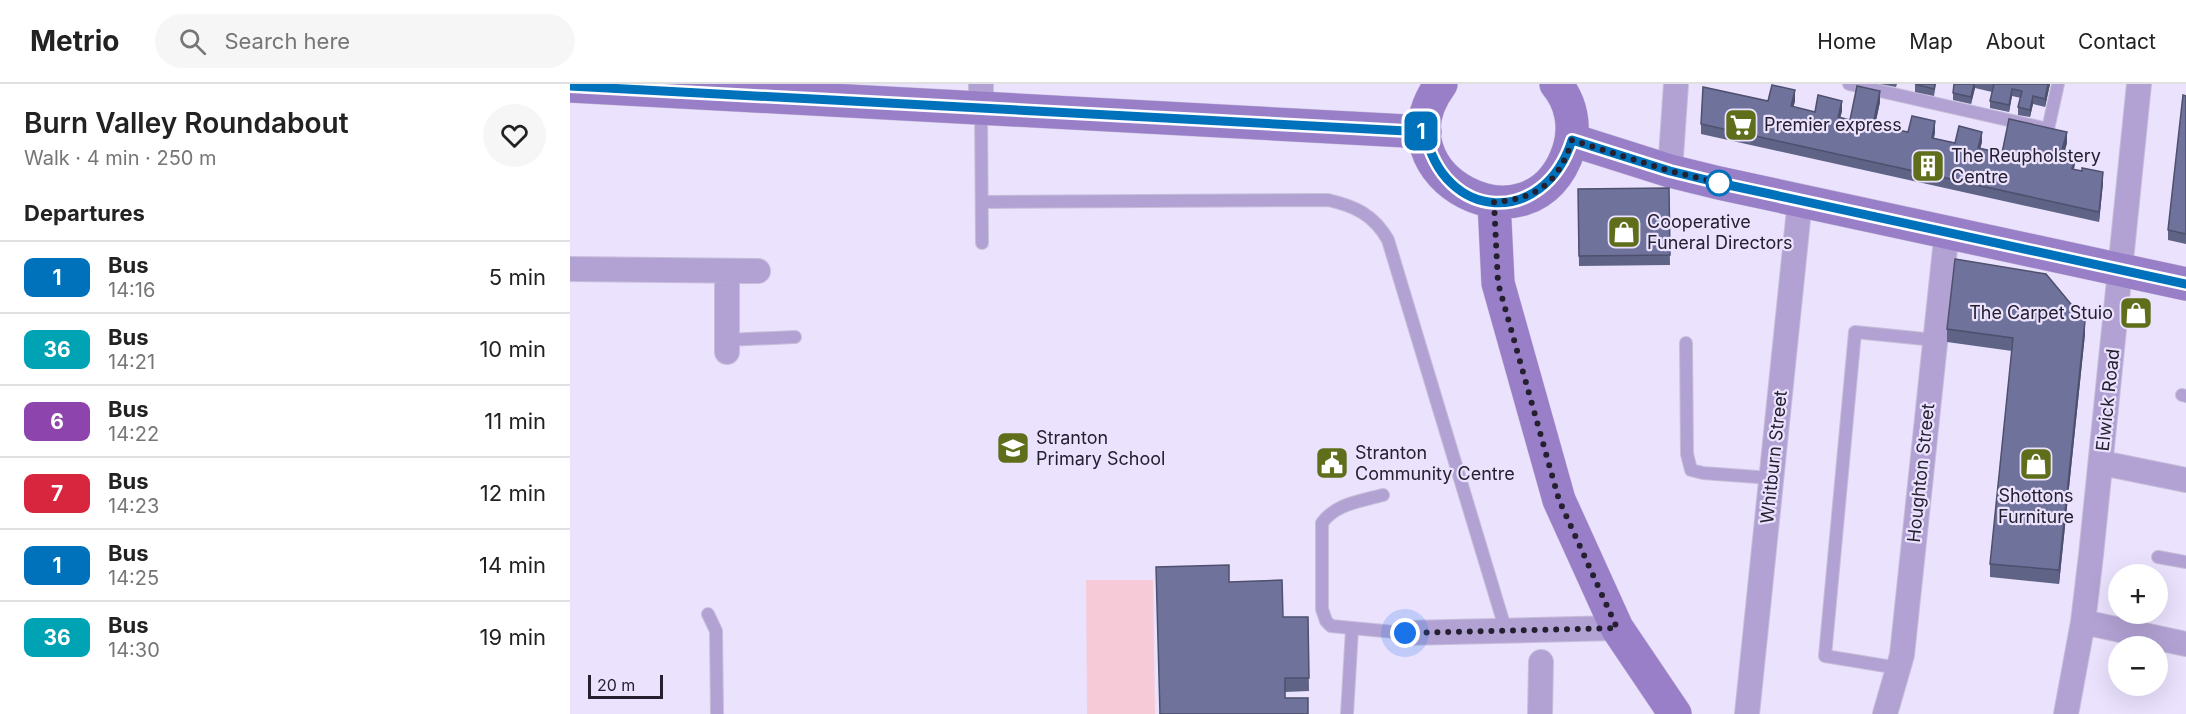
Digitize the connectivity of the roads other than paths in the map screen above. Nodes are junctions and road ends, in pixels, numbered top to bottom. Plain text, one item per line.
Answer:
1 (1441, 84) edge
2 (1556, 84) edge
3 (1676, 84) edge
4 (1849, 84) edge
5 (2058, 84) edge
6 (2139, 84) edge
7 (570, 86) edge
8 (772, 90) edge
9 (981, 96) edge
10 (1425, 132) junction
11 (1572, 140) junction
12 (1670, 171) junction
13 (1800, 200) junction
14 (982, 202) junction
15 (1494, 202) junction
16 (1947, 230) junction
17 (982, 243) dead end
18 (570, 269) edge
19 (2121, 269) junction
20 (727, 271) junction
21 (758, 271) dead end
22 (2186, 284) edge
23 (795, 337) dead end
24 (1935, 340) junction
25 (1686, 343) dead end
26 (727, 346) joint
27 (2102, 463) junction
28 (1771, 478) junction
29 (2186, 480) edge
30 (1383, 495) dead end
31 (2158, 557) dead end
32 (2186, 562) edge
33 (708, 614) dead end
34 (2083, 622) junction
35 (1617, 628) junction
36 (1352, 629) junction
37 (1506, 631) junction
38 (1405, 633) joint
39 (2186, 644) edge
40 (1541, 662) dead end
41 (1898, 668) junction
42 (717, 714) edge
43 (1347, 714) edge
44 (1540, 714) edge
45 (1675, 714) edge
46 (1747, 714) edge
47 (1885, 714) edge
48 (2066, 714) edge

1 - 10 main road
2 - 11 main road
3 - 12 street
4 - 5 lane
6 - 19 street, Elwick Road
7 - 8 main road
8 - 9 main road
9 - 10 main road
9 - 14 lane
10 - 15 main road
11 - 12 main road
11 - 15 main road
12 - 13 main road
13 - 16 main road
13 - 28 street, Whitburn Street
14 - 17 lane
14 - 37 lane
15 - 35 main road
16 - 19 main road
16 - 24 street, Houghton Street
18 - 20 street
19 - 22 main road
19 - 27 street, Elwick Road
20 - 21 street
20 - 26 street
23 - 26 lane
24 - 41 street, Houghton Street
24 - 41 lane
25 - 28 lane
27 - 29 street
27 - 34 street, Elwick Road
28 - 46 street, Whitburn Street
30 - 36 lane
31 - 32 lane
33 - 42 lane
34 - 39 street
34 - 48 street, Elwick Road
35 - 37 street
35 - 45 main road
36 - 38 lane
36 - 43 lane
37 - 38 street
40 - 44 street
41 - 47 street, Houghton Street

